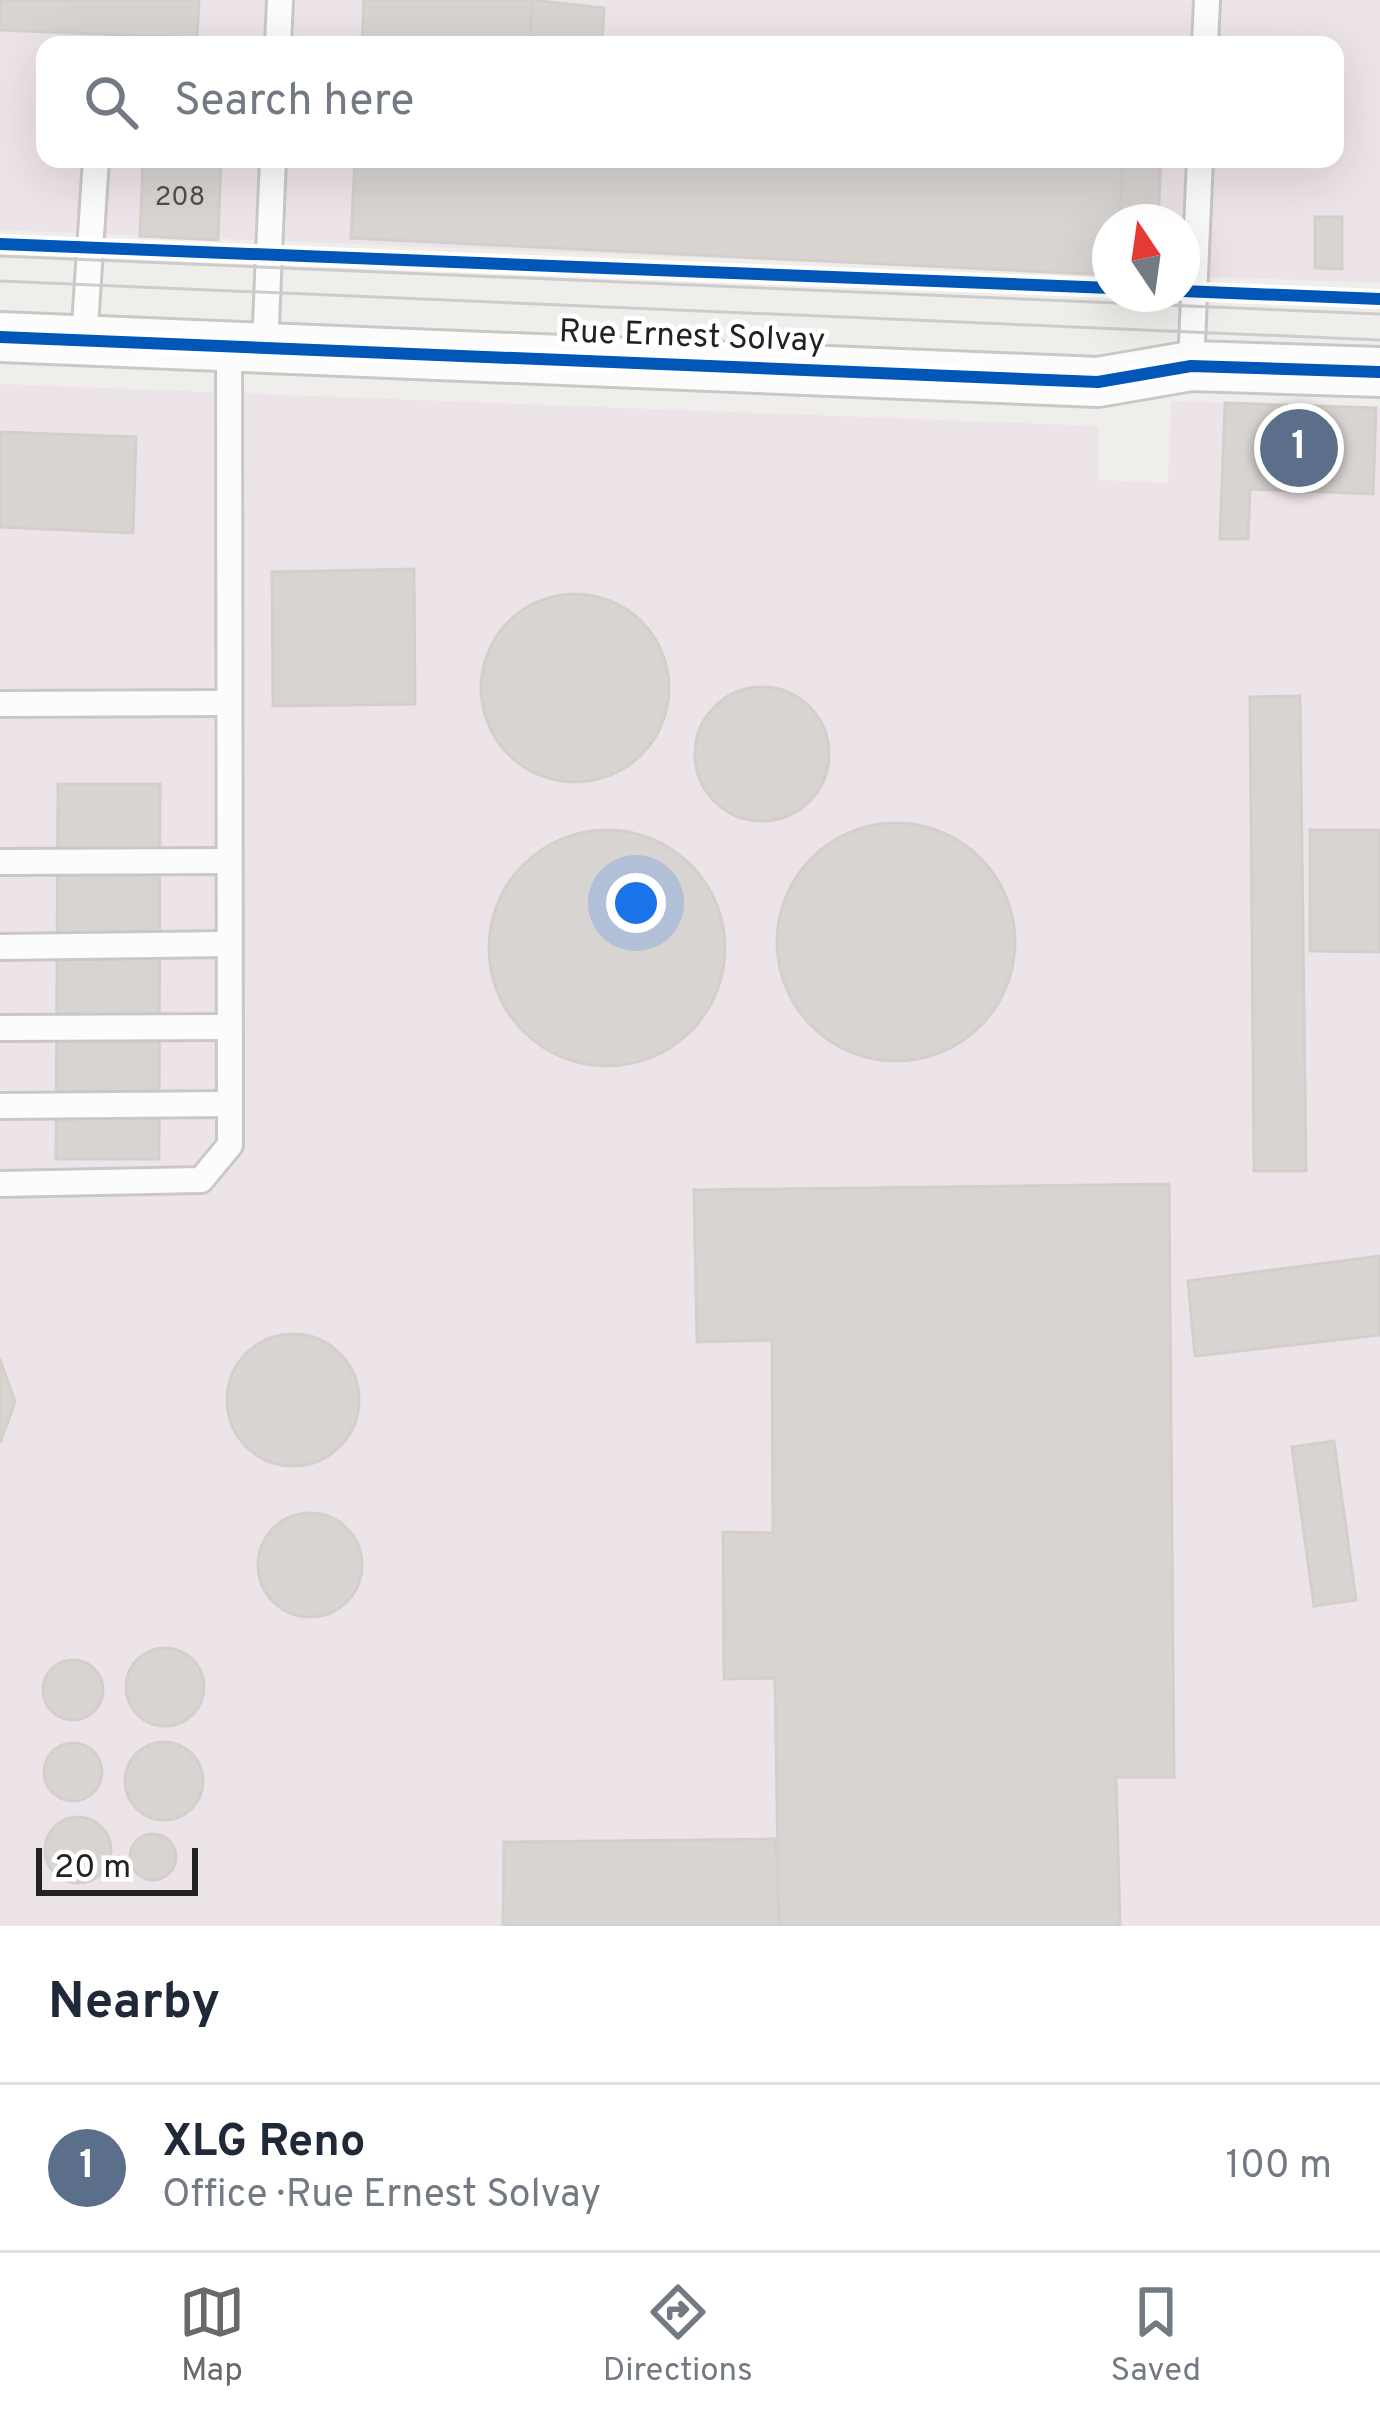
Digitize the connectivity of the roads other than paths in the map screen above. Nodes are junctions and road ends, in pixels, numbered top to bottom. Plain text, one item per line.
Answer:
1 (280, 0) edge
2 (1207, 0) edge
3 (278, 36) edge
4 (1205, 36) edge
5 (95, 168) edge
6 (272, 168) edge
7 (1200, 168) edge
8 (0, 338) edge
9 (84, 341) junction
10 (247, 347) junction
11 (1201, 366) junction
12 (1380, 372) edge
13 (225, 703) junction
14 (0, 704) edge
15 (226, 861) junction
16 (0, 862) edge
17 (227, 944) junction
18 (0, 947) edge
19 (229, 1027) junction
20 (0, 1028) edge
21 (230, 1104) junction
22 (0, 1106) edge
23 (0, 1184) edge

1 - 3 lane
2 - 4 lane
5 - 9 lane
6 - 10 lane
7 - 11 lane
8 - 9 street, Rue Ernest Solvay
9 - 10 street, Rue Ernest Solvay
10 - 11 street, Rue Ernest Solvay
10 - 13 lane
11 - 12 street, Rue Ernest Solvay
13 - 14 lane
13 - 15 lane
15 - 16 lane
15 - 17 lane
17 - 18 lane
17 - 19 lane
19 - 20 lane
19 - 21 lane
21 - 22 lane
21 - 23 lane

